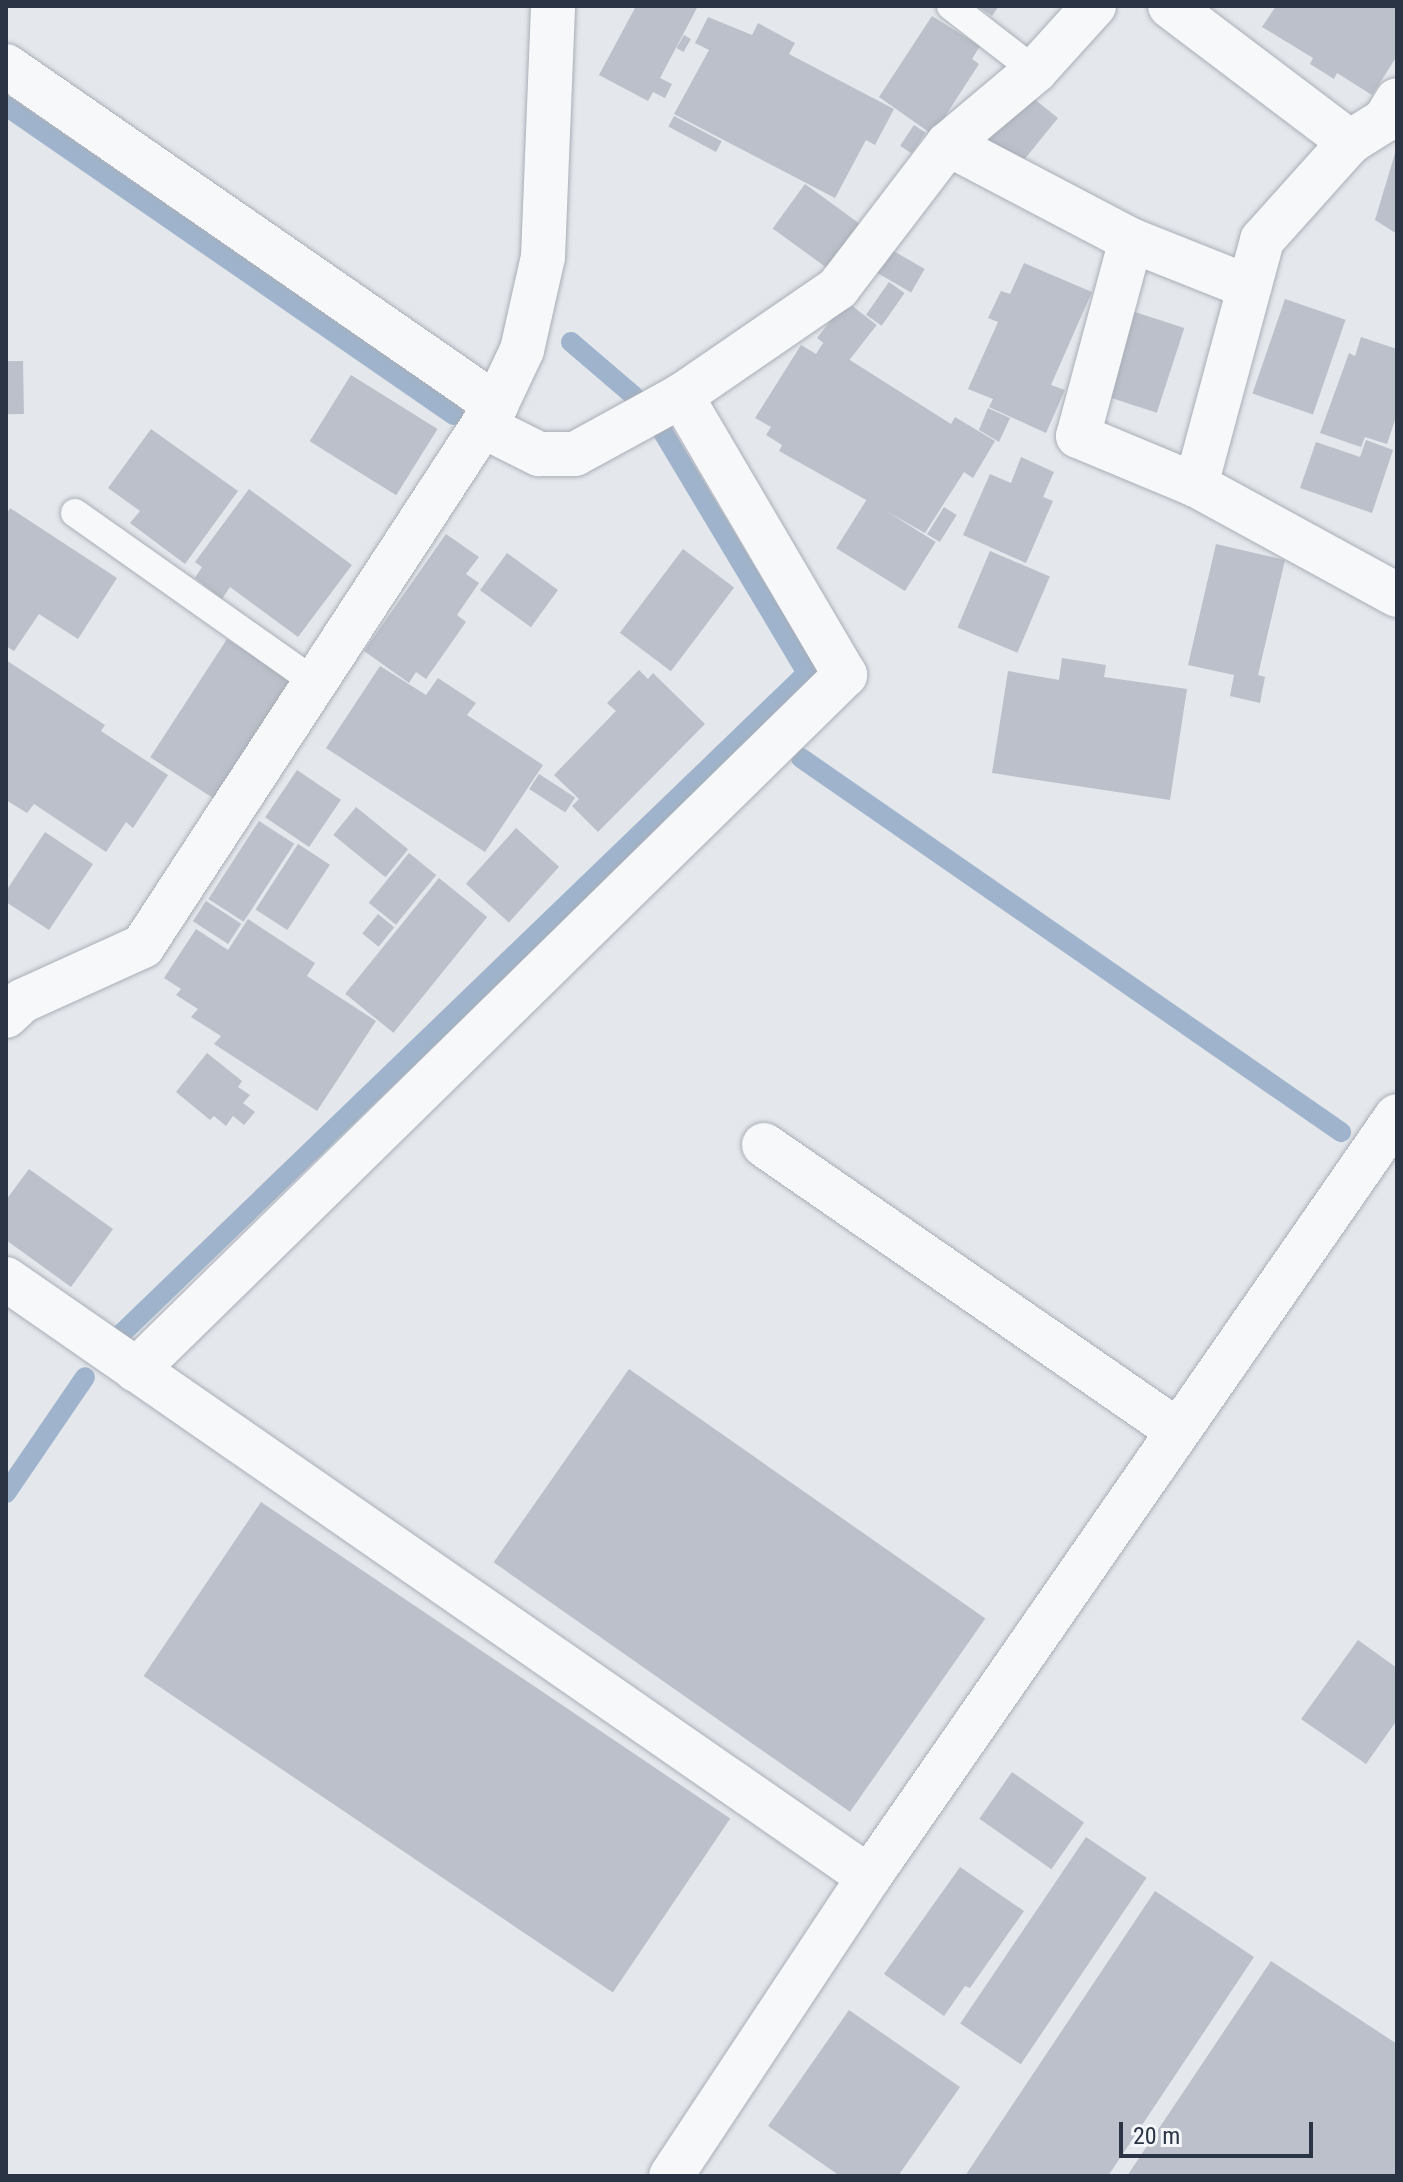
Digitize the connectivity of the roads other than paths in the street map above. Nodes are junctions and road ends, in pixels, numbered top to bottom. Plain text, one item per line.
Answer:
1 (553, 6) edge
2 (951, 6) edge
3 (1094, 6) edge
4 (1170, 6) edge
5 (6, 66) edge
6 (1035, 71) junction
7 (1397, 100) edge
8 (1350, 142) junction
9 (948, 144) junction
10 (1131, 240) junction
11 (1249, 287) junction
12 (681, 396) junction
13 (489, 415) junction
14 (1196, 485) junction
15 (75, 513) dead end
16 (1397, 595) edge
17 (315, 682) junction
18 (6, 1016) edge
19 (1397, 1116) edge
20 (764, 1145) dead end
21 (6, 1279) edge
22 (136, 1370) junction
23 (1178, 1431) junction
24 (869, 1877) junction
25 (671, 2176) edge

1 - 13 street
2 - 6 lane
3 - 6 street
4 - 8 street
5 - 13 street
6 - 9 street
7 - 8 street
8 - 11 street
9 - 10 street
9 - 12 street
10 - 11 street
10 - 14 street
11 - 14 street
12 - 13 street
12 - 22 street
13 - 17 street
14 - 16 street
15 - 17 lane
17 - 18 street
19 - 23 street
20 - 23 street
21 - 22 street
22 - 24 street
23 - 24 street
24 - 25 street

